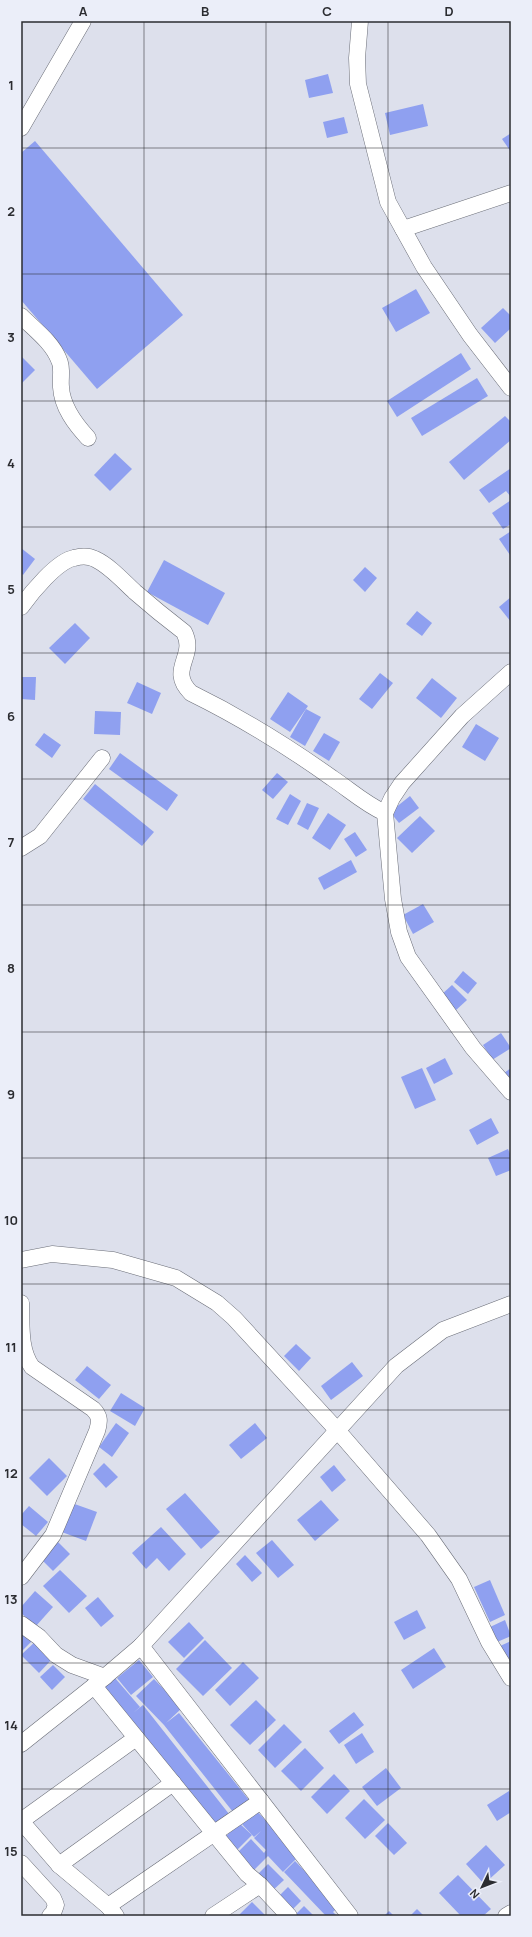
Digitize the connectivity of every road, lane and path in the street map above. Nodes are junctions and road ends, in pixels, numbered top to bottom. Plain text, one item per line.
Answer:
1 (83, 21) edge
2 (360, 21) edge
3 (21, 128) edge
4 (511, 193) edge
5 (403, 229) junction
6 (21, 316) edge
7 (511, 388) edge
8 (88, 438) dead end
9 (24, 595) edge
10 (511, 672) edge
11 (102, 758) dead end
12 (385, 813) junction
13 (21, 848) edge
14 (511, 1092) edge
15 (21, 1260) edge
16 (21, 1303) edge
17 (511, 1304) edge
18 (337, 1430) junction
19 (21, 1577) edge
20 (21, 1624) edge
21 (141, 1646) junction
22 (511, 1678) edge
23 (100, 1681) junction
24 (136, 1738) junction
25 (21, 1744) edge
26 (172, 1783) junction
27 (261, 1801) junction
28 (21, 1821) edge
29 (214, 1834) junction
30 (21, 1863) edge
31 (59, 1865) junction
32 (260, 1885) junction
33 (112, 1911) edge
34 (511, 1913) edge
35 (50, 1916) edge
36 (213, 1916) edge
37 (289, 1916) edge
38 (350, 1916) edge
39 (506, 1916) edge

1 - 3 street
2 - 5 street
4 - 5 street
5 - 7 street
6 - 8 street
9 - 12 street
10 - 12 street
11 - 13 street
12 - 14 street
15 - 18 street
16 - 19 street
17 - 18 street
18 - 21 street
18 - 22 street
20 - 23 street
21 - 23 street
21 - 27 street
23 - 24 street
23 - 25 street
24 - 26 street
24 - 28 street
26 - 29 street
26 - 31 street
27 - 29 street
27 - 38 street
28 - 31 street
29 - 32 street
29 - 33 street
30 - 35 street
31 - 33 street
32 - 36 street
32 - 37 street
34 - 39 street

